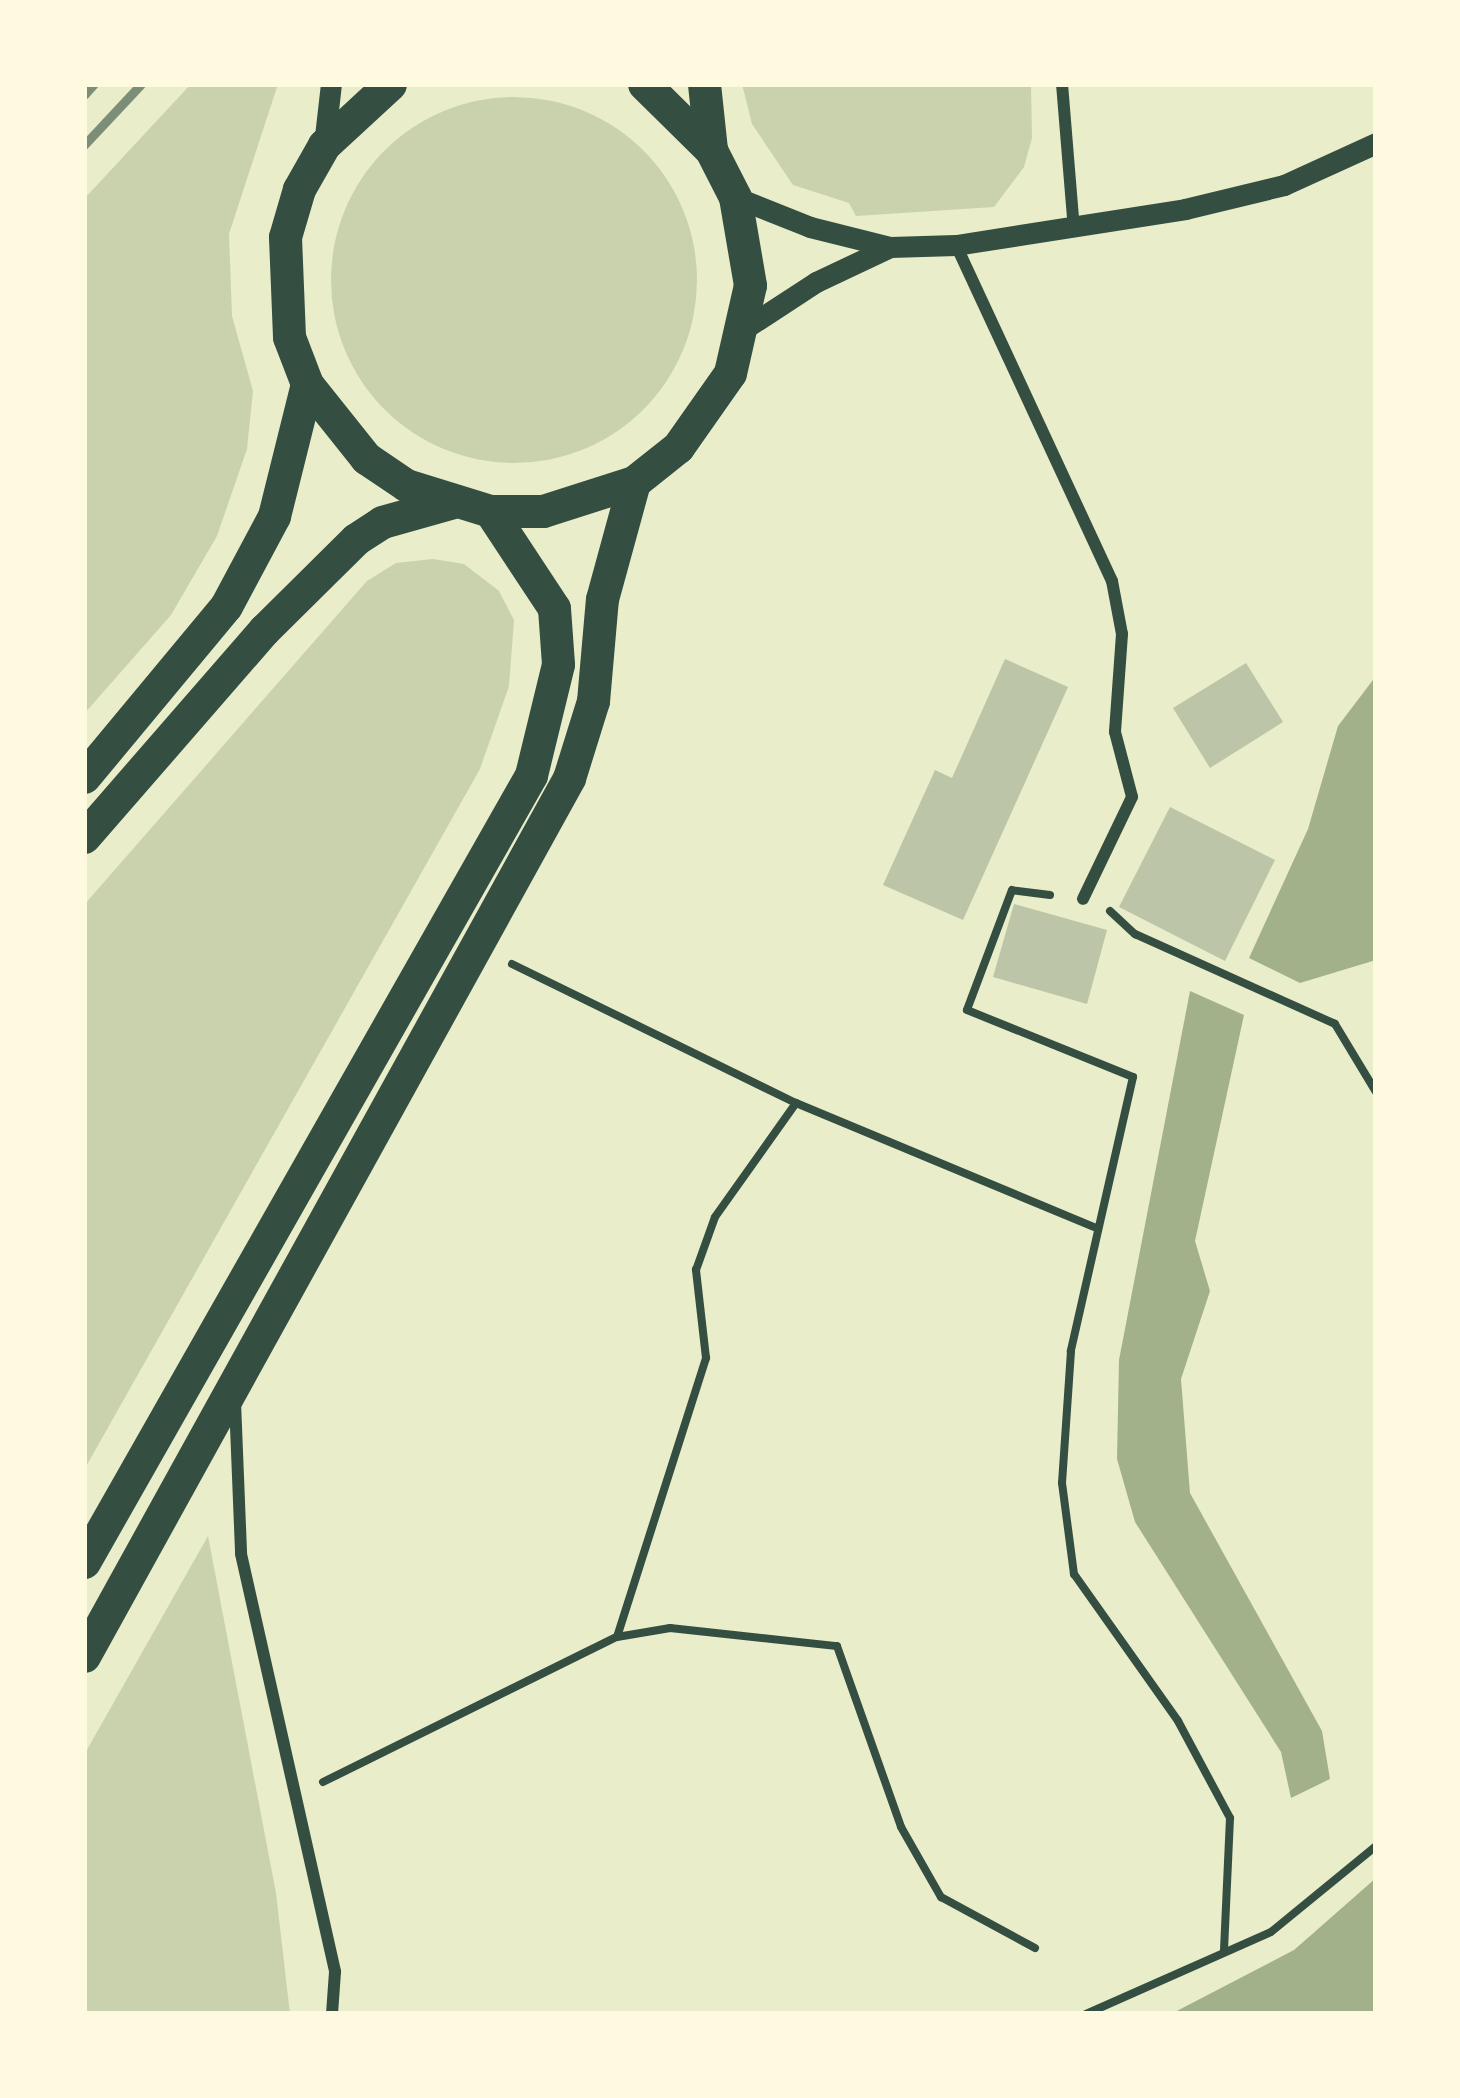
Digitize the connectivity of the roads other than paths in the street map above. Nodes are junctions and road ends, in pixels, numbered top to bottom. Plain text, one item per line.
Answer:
1 (331, 84) edge
2 (390, 84) edge
3 (644, 84) edge
4 (704, 84) edge
5 (1062, 84) edge
6 (1376, 143) edge
7 (323, 145) junction
8 (711, 150) junction
9 (735, 196) junction
10 (1074, 230) junction
11 (956, 245) junction
12 (890, 248) junction
13 (744, 329) junction
14 (307, 385) junction
15 (634, 482) junction
16 (450, 503) junction
17 (490, 511) junction
18 (84, 777) edge
19 (84, 837) edge
20 (1083, 899) road end
21 (235, 1386) junction
22 (84, 1562) edge
23 (84, 1656) edge
24 (332, 2014) edge

1 - 7 street
2 - 7 highway
3 - 8 highway
4 - 8 highway
5 - 10 street
6 - 10 street
7 - 14 highway
8 - 9 highway
9 - 12 street
9 - 13 highway
10 - 11 street
11 - 12 street
11 - 20 street
12 - 13 street
13 - 15 highway
14 - 16 highway
14 - 18 highway
15 - 17 highway
15 - 21 highway
16 - 17 highway
16 - 19 highway
17 - 22 highway
21 - 23 highway
21 - 24 street

